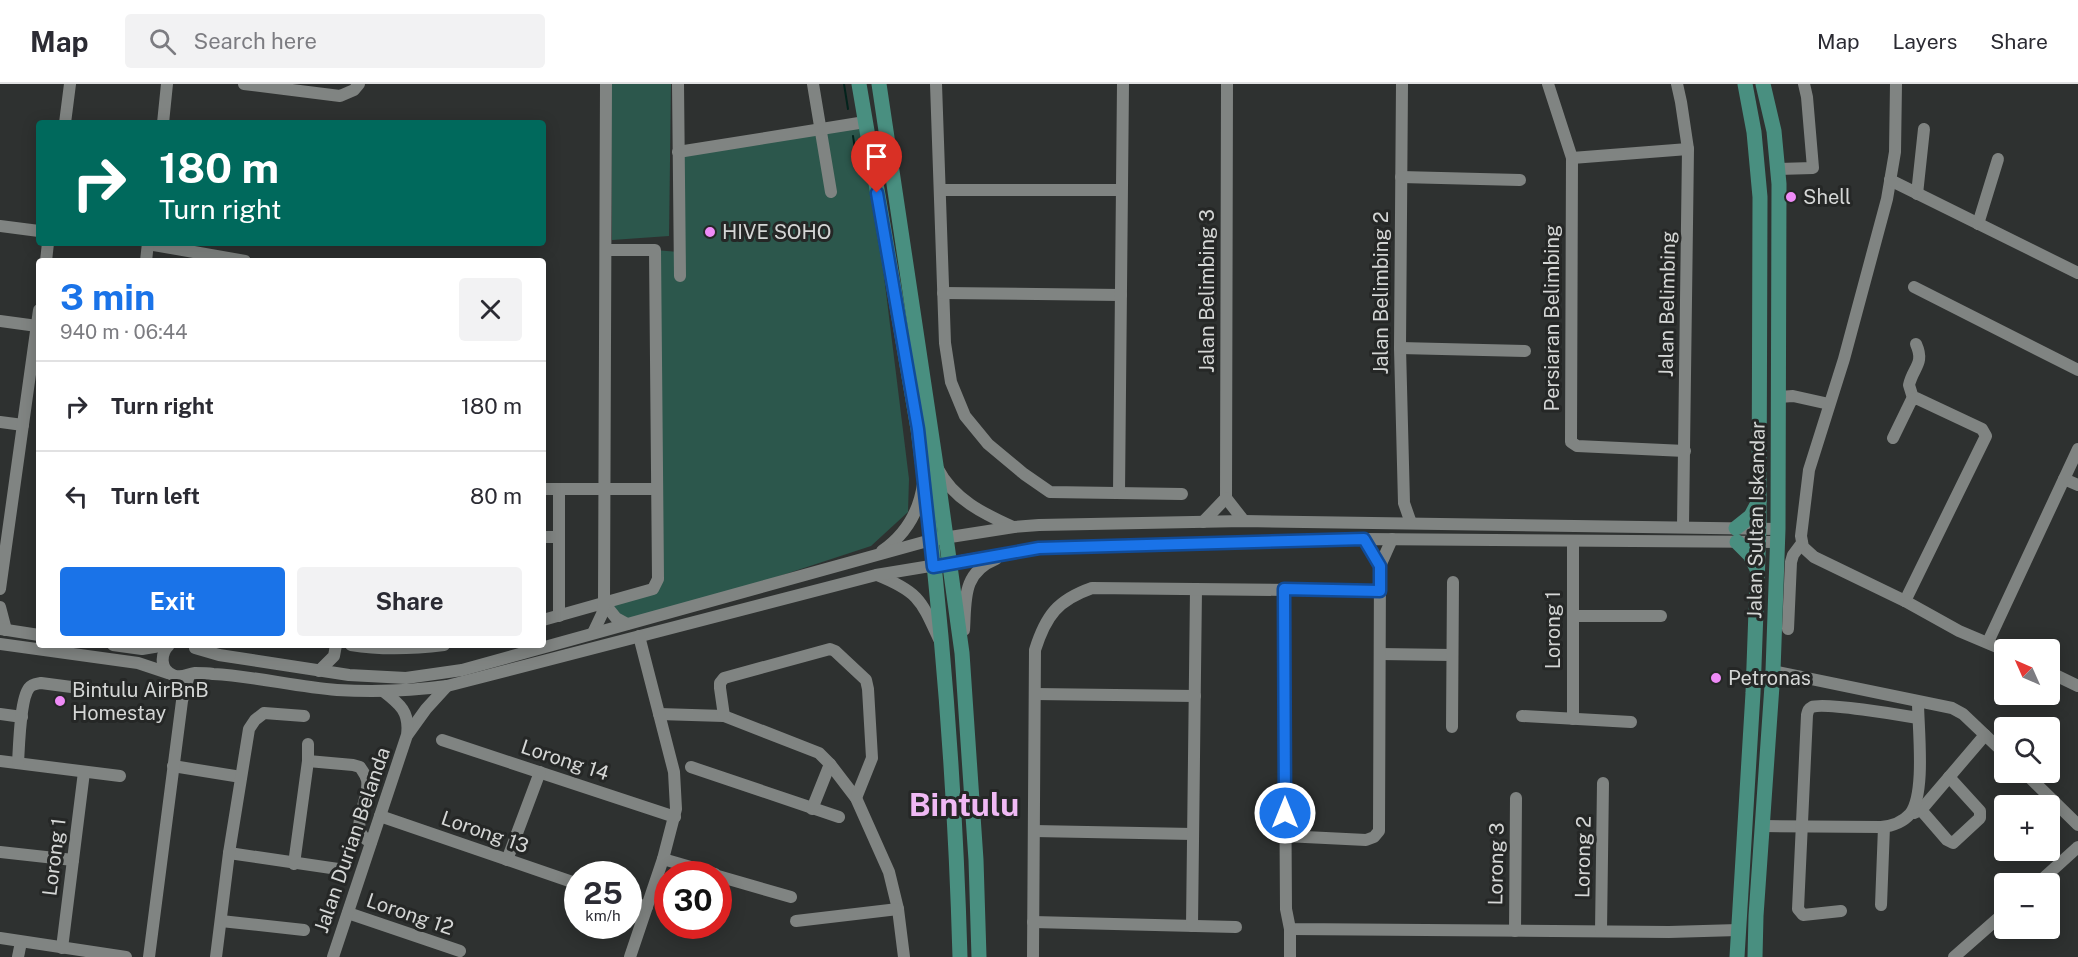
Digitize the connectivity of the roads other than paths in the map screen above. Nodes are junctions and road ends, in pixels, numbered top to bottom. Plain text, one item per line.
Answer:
1 (70, 84) edge
2 (167, 84) edge
3 (244, 84) edge
4 (359, 84) edge
5 (606, 84) edge
6 (678, 84) edge
7 (813, 84) edge
8 (859, 84) edge
9 (879, 84) edge
10 (936, 84) edge
11 (1123, 84) edge
12 (1227, 84) edge
13 (1402, 84) edge
14 (1548, 84) edge
15 (1677, 84) edge
16 (1745, 84) edge
17 (1763, 84) edge
18 (1804, 84) edge
19 (1896, 84) edge
20 (65, 120) edge
21 (163, 120) edge
22 (865, 122) junction
23 (820, 129) junction
24 (1924, 129) dead end
25 (1688, 149) junction
26 (678, 152) junction
27 (1572, 158) junction
28 (1998, 159) dead end
29 (1778, 169) junction
30 (1401, 177) junction
31 (1520, 180) dead end
32 (1890, 180) junction
33 (939, 190) junction
34 (1121, 190) junction
35 (831, 192) dead end
36 (1917, 194) junction
37 (1978, 224) junction
38 (0, 226) edge
39 (36, 231) edge
40 (164, 246) edge
41 (606, 250) junction
42 (229, 258) edge
43 (2078, 273) edge
44 (680, 276) dead end
45 (1914, 287) dead end
46 (943, 293) junction
47 (1121, 295) junction
48 (0, 321) edge
49 (36, 326) edge
50 (36, 333) edge
51 (1916, 344) dead end
52 (1400, 348) junction
53 (1525, 351) dead end
54 (2078, 370) edge
55 (1779, 397) junction
56 (1913, 398) junction
57 (1829, 404) junction
58 (0, 422) edge
59 (23, 425) junction
60 (1893, 438) dead end
61 (2078, 449) edge
62 (1685, 451) junction
63 (936, 465) junction
64 (924, 477) junction
65 (2064, 479) junction
66 (2078, 485) edge
67 (546, 489) edge
68 (559, 489) junction
69 (604, 489) junction
70 (657, 489) junction
71 (1119, 493) junction
72 (1182, 494) dead end
73 (1226, 498) junction
74 (1759, 500) junction
75 (1404, 503) junction
76 (1244, 521) junction
77 (1203, 522) junction
78 (5, 523) edge
79 (1390, 523) junction
80 (1411, 523) junction
81 (1683, 526) junction
82 (1014, 527) junction
83 (1736, 535) junction
84 (1759, 535) junction
85 (1778, 536) junction
86 (546, 537) edge
87 (559, 537) junction
88 (946, 537) junction
89 (1364, 539) junction
90 (1392, 539) junction
91 (931, 540) junction
92 (1573, 542) junction
93 (1802, 543) junction
94 (1011, 553) junction
95 (864, 558) junction
96 (950, 564) junction
97 (1380, 566) junction
98 (933, 567) junction
99 (1758, 572) junction
100 (876, 575) junction
101 (1452, 582) dead end
102 (1196, 589) junction
103 (1284, 589) junction
104 (0, 590) edge
105 (1380, 591) junction
106 (1905, 601) junction
107 (604, 603) junction
108 (0, 607) edge
109 (559, 616) junction
110 (1573, 616) junction
111 (1661, 616) dead end
112 (546, 619) edge
113 (627, 624) junction
114 (3, 629) edge
115 (1788, 629) dead end
116 (593, 633) junction
117 (36, 634) edge
118 (639, 636) junction
119 (1988, 642) junction
120 (941, 643) junction
121 (0, 644) edge
122 (1994, 645) edge
123 (546, 646) edge
124 (166, 648) edge
125 (194, 648) edge
126 (199, 648) edge
127 (373, 648) edge
128 (424, 648) edge
129 (540, 648) edge
130 (335, 650) edge
131 (962, 652) junction
132 (1380, 654) junction
133 (1452, 655) junction
134 (319, 671) junction
135 (1773, 671) junction
136 (170, 674) junction
137 (190, 674) junction
138 (349, 675) junction
139 (2060, 677) edge
140 (447, 686) junction
141 (1842, 686) junction
142 (2078, 686) edge
143 (383, 691) junction
144 (117, 693) dead end
145 (1035, 694) junction
146 (1195, 696) junction
147 (182, 701) junction
148 (1918, 702) junction
149 (1842, 707) junction
150 (0, 714) edge
151 (659, 714) junction
152 (304, 716) dead end
153 (724, 716) junction
154 (1522, 716) dead end
155 (22, 717) junction
156 (1918, 718) junction
157 (1573, 719) junction
158 (1630, 722) dead end
159 (1452, 727) dead end
160 (407, 735) junction
161 (1985, 735) junction
162 (442, 740) dead end
163 (308, 744) dead end
164 (1994, 744) edge
165 (0, 761) edge
166 (308, 761) junction
167 (18, 763) junction
168 (830, 764) junction
169 (173, 766) junction
170 (691, 766) dead end
171 (84, 772) junction
172 (540, 772) junction
173 (120, 776) dead end
174 (241, 777) junction
175 (1949, 777) junction
176 (1603, 783) dead end
177 (2035, 783) edge
178 (856, 798) junction
179 (1516, 798) dead end
180 (812, 809) junction
181 (1915, 812) junction
182 (380, 816) junction
183 (675, 817) junction
184 (839, 817) dead end
185 (2078, 825) edge
186 (1762, 826) junction
187 (1803, 826) junction
188 (1884, 827) junction
189 (1034, 831) junction
190 (1193, 834) junction
191 (1286, 836) junction
192 (371, 842) junction
193 (2078, 847) edge
194 (0, 852) edge
195 (229, 854) junction
196 (663, 859) junction
197 (73, 860) junction
198 (507, 860) junction
199 (670, 861) edge
200 (294, 864) junction
201 (338, 869) dead end
202 (2049, 873) edge
203 (564, 879) edge
204 (732, 879) edge
205 (791, 897) dead end
206 (642, 905) edge
207 (1881, 905) dead end
208 (647, 907) junction
209 (898, 909) junction
210 (1841, 911) dead end
211 (348, 913) junction
212 (221, 921) junction
213 (796, 921) dead end
214 (1033, 922) junction
215 (1994, 922) edge
216 (1192, 926) junction
217 (1236, 927) dead end
218 (1290, 929) junction
219 (304, 930) dead end
220 (1738, 930) junction
221 (1515, 931) junction
222 (1601, 932) junction
223 (0, 938) edge
224 (21, 942) junction
225 (62, 948) junction
226 (460, 951) dead end
227 (634, 956) edge
228 (1033, 956) edge
229 (18, 957) edge
230 (126, 957) edge
231 (149, 957) edge
232 (216, 957) edge
233 (333, 957) edge
234 (904, 957) edge
235 (960, 957) edge
236 (979, 957) edge
237 (1290, 957) edge
238 (1737, 957) edge
239 (1755, 957) edge
240 (1954, 957) edge

1 - 20 street
2 - 21 street
3 - 4 street
5 - 41 street
6 - 26 street
7 - 23 street
8 - 22 main road
9 - 63 main road
10 - 33 street
11 - 34 street
12 - 73 street, Jalan Belimbing 3
13 - 30 street, Jalan Belimbing 2
14 - 27 street, Persiaran Belimbing
15 - 25 street, Jalan Belimbing
16 - 74 main road, Jalan Sultan Iskandar
17 - 29 main road, Jalan Sultan Iskandar
18 - 29 street
19 - 32 street
22 - 23 street
22 - 64 main road
23 - 26 street
23 - 35 street
24 - 36 street
25 - 27 street
25 - 62 street, Jalan Belimbing
26 - 44 street
27 - 62 street, Persiaran Belimbing
28 - 37 street
29 - 55 main road, Jalan Sultan Iskandar
30 - 31 street
30 - 52 street, Jalan Belimbing 2
32 - 36 street
32 - 57 street
33 - 34 street
33 - 46 street
34 - 47 street
36 - 37 street
37 - 43 street
38 - 39 street
40 - 42 street
41 - 69 street
41 - 70 street
45 - 54 street
46 - 47 street
46 - 71 street
47 - 71 street
48 - 49 street
50 - 59 street
51 - 56 street
52 - 53 street
52 - 75 street, Jalan Belimbing 2
55 - 57 street
55 - 85 main road, Jalan Sultan Iskandar
56 - 60 street
56 - 106 street
57 - 93 street
58 - 59 street
59 - 78 street
61 - 65 street
62 - 81 street, Jalan Belimbing
63 - 82 street
63 - 88 main road
64 - 91 main road
64 - 95 street
65 - 66 street
65 - 119 street
67 - 68 street
68 - 69 street
68 - 87 street
69 - 70 street
69 - 107 street
70 - 107 street
71 - 72 street
73 - 76 street
73 - 77 street
74 - 83 main road
74 - 84 main road, Jalan Sultan Iskandar
75 - 79 street
75 - 80 street, Jalan Belimbing 2
76 - 77 street
76 - 79 street
77 - 82 street
78 - 104 street
79 - 80 street
80 - 81 street
81 - 83 street
82 - 88 street
83 - 84 street
83 - 92 street
83 - 99 main road
84 - 85 street
84 - 99 main road, Jalan Sultan Iskandar
85 - 135 main road, Jalan Sultan Iskandar
86 - 87 street
87 - 109 street
88 - 91 street
88 - 96 main road
89 - 90 street
89 - 94 street
89 - 97 street
90 - 92 street
90 - 97 street
91 - 95 street
91 - 98 main road
92 - 110 street, Lorong 1
93 - 106 street
93 - 115 street
94 - 96 street
94 - 131 street
95 - 113 street
96 - 98 street
96 - 131 main road
97 - 105 street
98 - 100 street
98 - 120 main road
99 - 220 main road, Jalan Sultan Iskandar
100 - 118 street
100 - 120 street
101 - 133 street
102 - 103 street
102 - 145 street
102 - 146 street
103 - 105 street
103 - 191 street
105 - 132 street
106 - 119 street
107 - 109 street
107 - 113 street
107 - 116 street
108 - 114 street
109 - 112 street
110 - 111 street
110 - 157 street, Lorong 1
113 - 116 street
114 - 117 street
116 - 123 street
118 - 140 street
118 - 151 street
119 - 122 street
120 - 235 main road
121 - 136 street
124 - 136 street
125 - 137 street
126 - 134 street
127 - 128 street
129 - 138 street
130 - 134 street
130 - 138 street
131 - 236 main road
132 - 133 street
132 - 191 street
133 - 159 street
134 - 138 street
135 - 141 street
135 - 186 main road, Jalan Sultan Iskandar
136 - 137 street
136 - 147 street
137 - 143 street
137 - 147 street
139 - 142 street
140 - 143 street
140 - 160 street
141 - 148 street
141 - 149 street
143 - 160 street
144 - 155 street
145 - 146 street
145 - 189 street
146 - 190 street
147 - 169 street
148 - 156 street
148 - 161 street
149 - 156 street
149 - 187 street
150 - 155 street
151 - 153 street
151 - 183 street
152 - 174 street
153 - 168 street
153 - 178 street
154 - 157 street
155 - 167 street
156 - 181 street
157 - 158 street
160 - 182 street, Jalan Durian Belanda
161 - 164 street
161 - 175 street
162 - 172 street, Lorong 14
163 - 166 street
165 - 167 street
166 - 192 street
166 - 200 street
167 - 171 street
168 - 178 street
168 - 180 street
169 - 174 street
169 - 231 street
170 - 180 street
171 - 173 street
171 - 197 street, Lorong 1
172 - 183 street, Lorong 14
172 - 198 street
174 - 195 street
175 - 181 street
175 - 181 street
176 - 222 street, Lorong 2
177 - 185 street
178 - 209 street
179 - 221 street, Lorong 3
180 - 184 street
181 - 188 street
182 - 192 street, Jalan Durian Belanda
182 - 198 street, Lorong 13
183 - 196 street
186 - 187 street
186 - 239 main road, Jalan Sultan Iskandar
187 - 188 street
187 - 210 street
188 - 207 street
189 - 190 street
189 - 214 street
190 - 216 street
191 - 218 street
192 - 211 street, Jalan Durian Belanda
193 - 202 street
194 - 197 street
195 - 200 street
195 - 212 street
196 - 199 street
196 - 208 street
197 - 225 street, Lorong 1
198 - 203 street, Lorong 13
200 - 201 street
204 - 205 street
206 - 208 street
208 - 227 street
209 - 213 street
209 - 234 street
211 - 226 street, Lorong 12
211 - 233 street, Jalan Durian Belanda
212 - 219 street
212 - 232 street
214 - 216 street
214 - 228 street
215 - 240 street
216 - 217 street
218 - 221 street
218 - 237 street
220 - 222 street
220 - 238 main road, Jalan Sultan Iskandar
221 - 222 street
223 - 224 street
224 - 225 street
224 - 229 street
225 - 230 street

